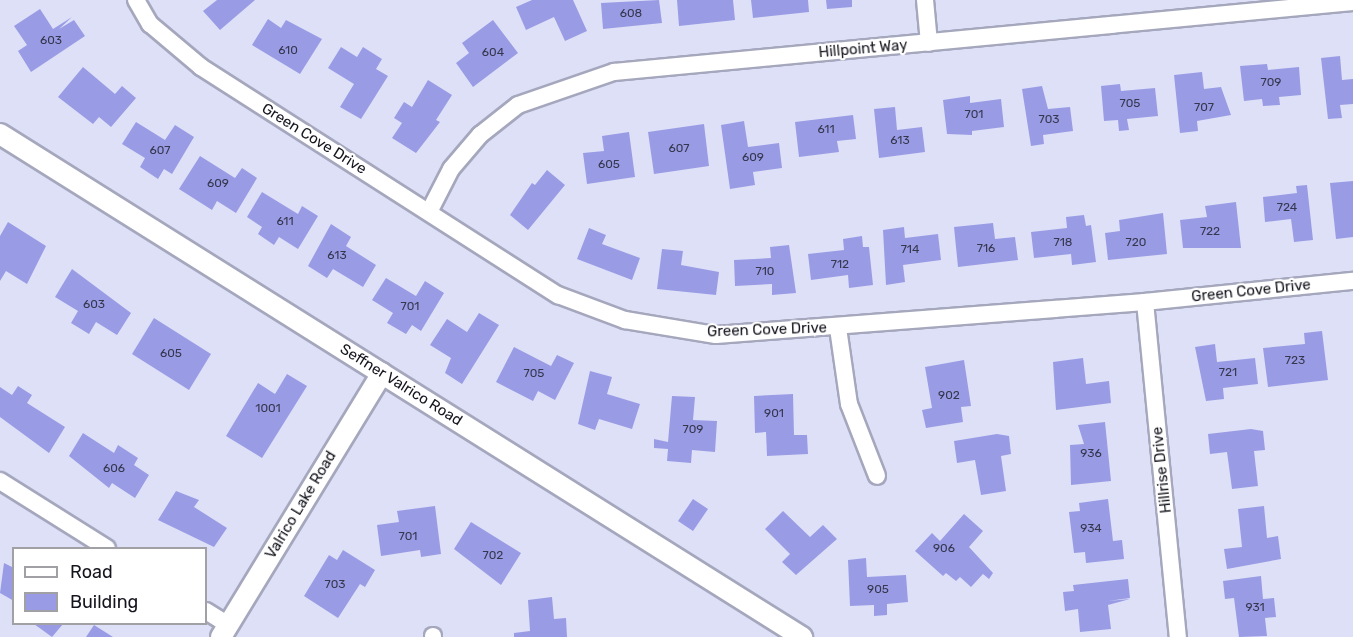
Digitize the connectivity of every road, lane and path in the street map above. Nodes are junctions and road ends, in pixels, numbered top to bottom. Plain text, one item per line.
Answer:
1 (136, 0) edge
2 (926, 0) edge
3 (1353, 2) edge
4 (929, 43) junction
5 (0, 134) edge
6 (429, 212) junction
7 (1353, 281) edge
8 (1145, 302) junction
9 (838, 328) junction
10 (382, 373) junction
11 (877, 476) dead end
12 (0, 481) edge
13 (104, 547) edge
14 (207, 611) edge
15 (224, 631) edge
16 (802, 637) edge
17 (1178, 637) edge

1 - 6 street, Green Cove Drive
2 - 4 street
3 - 4 street, Hillpoint Way
4 - 6 street, Hillpoint Way
5 - 10 street, Seffner Valrico Road
6 - 9 street, Green Cove Drive
7 - 8 street, Green Cove Drive
8 - 9 street, Green Cove Drive
8 - 17 street, Hillrise Drive
9 - 11 street
10 - 15 street, Valrico Lake Road
10 - 16 street, Seffner Valrico Road
12 - 13 street
14 - 15 street

